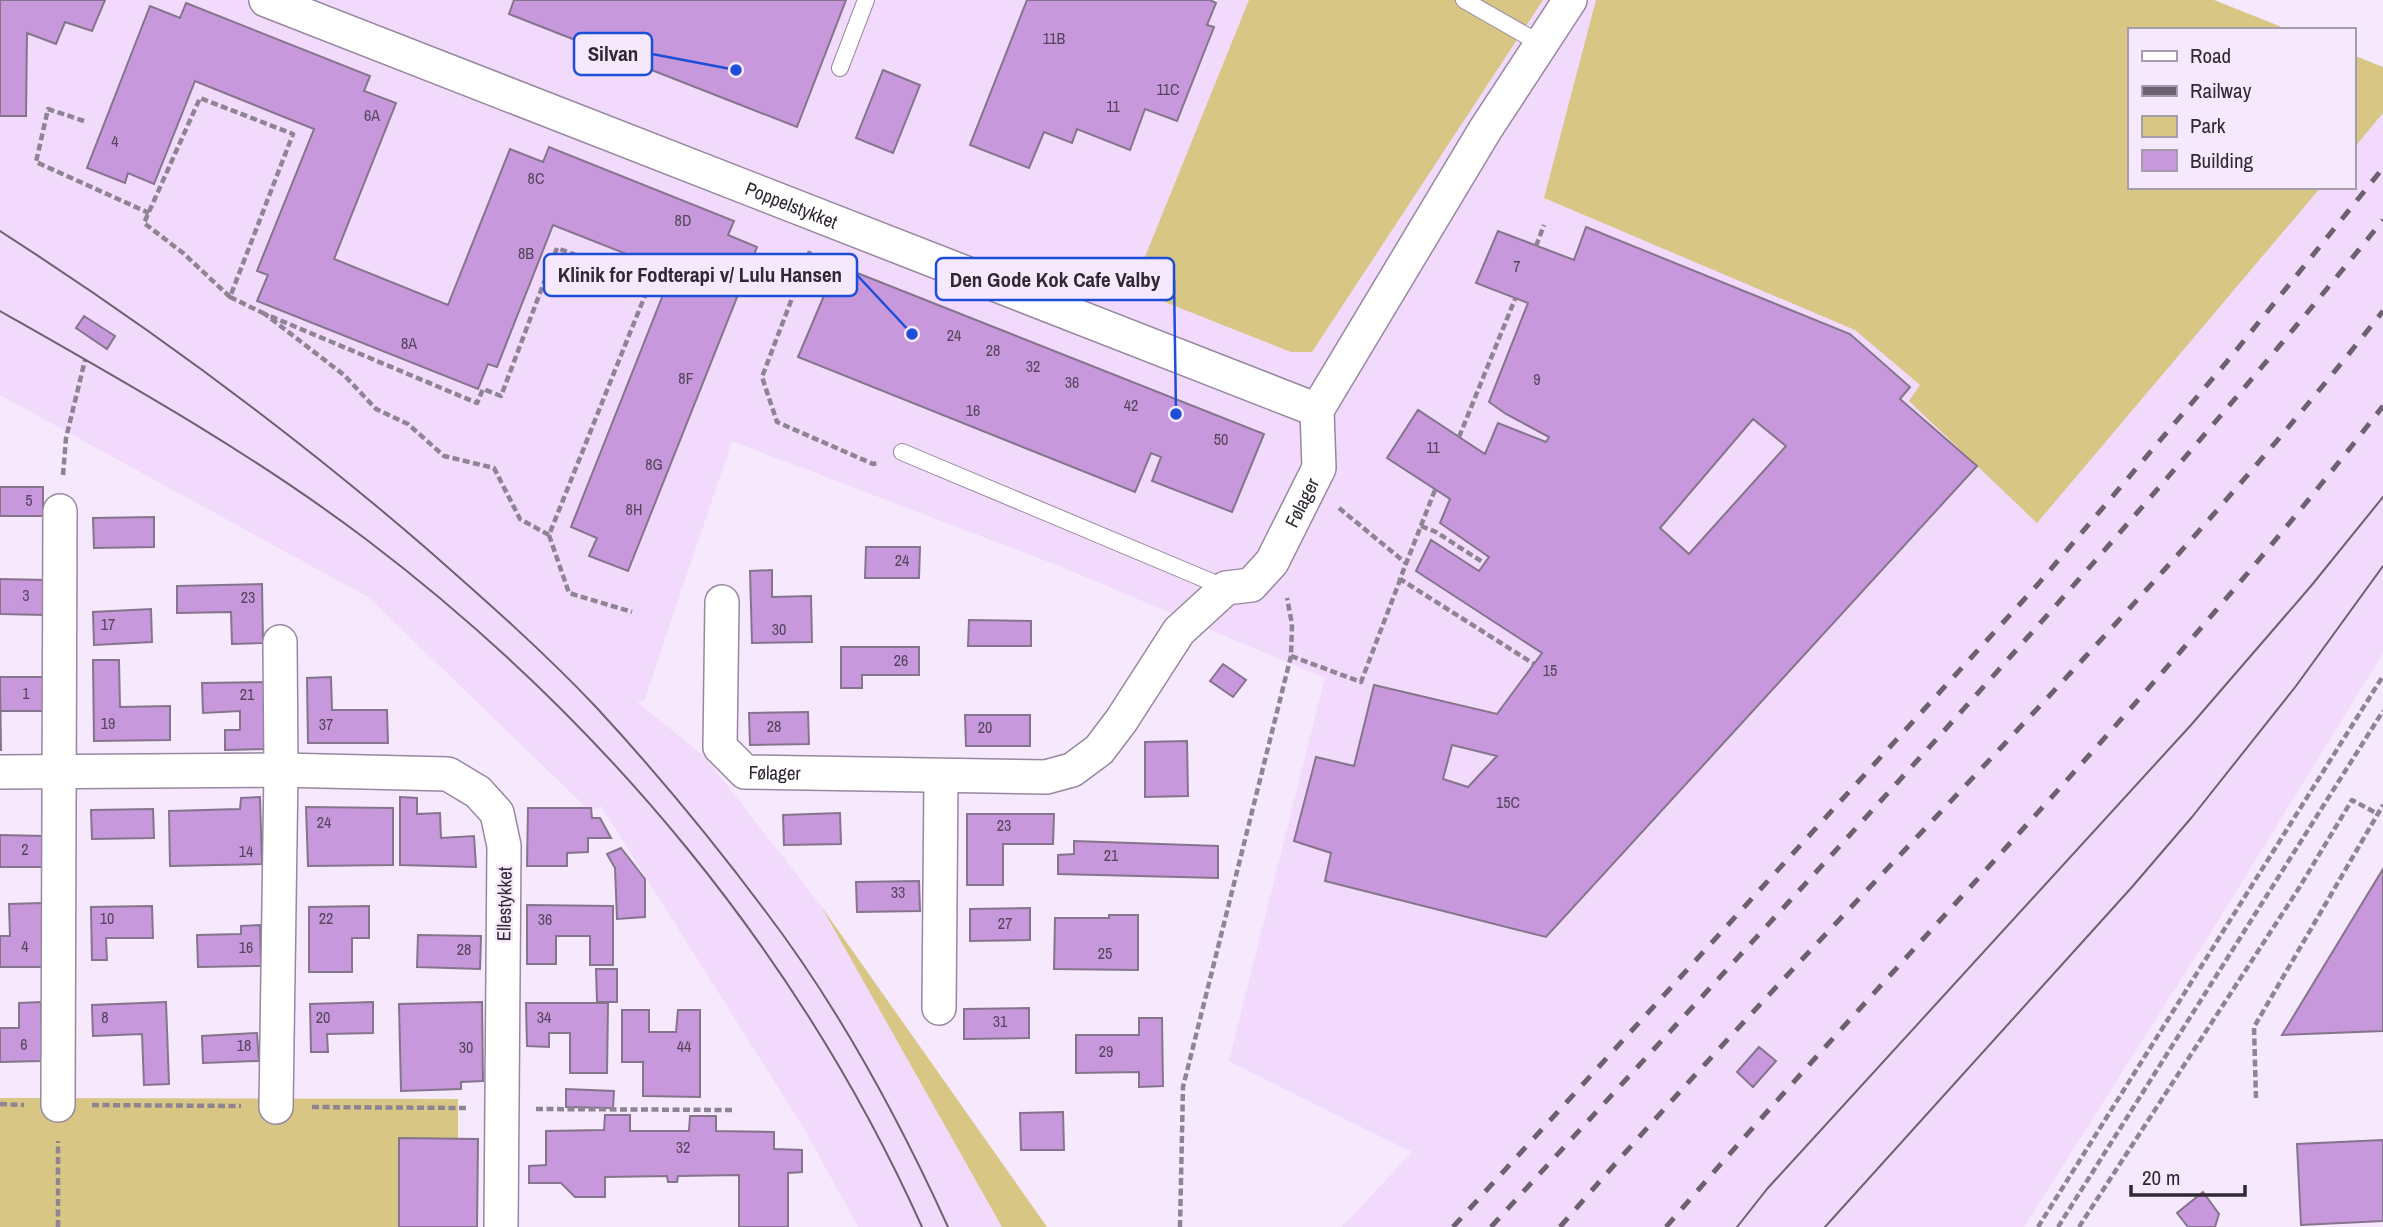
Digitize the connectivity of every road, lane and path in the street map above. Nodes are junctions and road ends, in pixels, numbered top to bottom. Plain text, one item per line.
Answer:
1 (266, 0) edge
2 (866, 0) edge
3 (1464, 0) edge
4 (1570, 0) edge
5 (1541, 44) junction
6 (840, 68) dead end
7 (84, 121) dead end
8 (149, 213) junction
9 (823, 218) junction
10 (1544, 225) dead end
11 (1536, 246) dead end
12 (230, 297) junction
13 (1515, 299) dead end
14 (265, 314) junction
15 (85, 360) dead end
16 (1317, 410) junction
17 (1459, 437) dead end
18 (66, 438) dead end
19 (902, 452) joint
20 (1311, 485) junction
21 (1435, 490) dead end
22 (60, 511) dead end
23 (1421, 526) junction
24 (550, 535) junction
25 (1272, 562) junction
26 (1484, 563) dead end
27 (1406, 564) junction
28 (1400, 579) junction
29 (1226, 588) junction
30 (722, 602) dead end
31 (632, 612) dead end
32 (280, 642) dead end
33 (1291, 656) junction
34 (1534, 664) dead end
35 (2383, 676) edge
36 (2383, 711) edge
37 (281, 770) junction
38 (0, 772) edge
39 (59, 772) junction
40 (941, 777) junction
41 (2383, 804) edge
42 (2378, 814) junction
43 (939, 1008) dead end
44 (2256, 1098) dead end
45 (0, 1104) edge
46 (58, 1105) junction
47 (276, 1107) junction
48 (501, 1108) junction
49 (733, 1110) dead end
50 (58, 1227) edge
51 (501, 1227) edge
52 (1180, 1227) edge
53 (2038, 1227) edge
54 (2058, 1227) edge
55 (2079, 1227) edge

1 - 9 street, Poppelstykket
2 - 6 lane
3 - 5 lane
4 - 5 street
5 - 16 street
7 - 8 path
8 - 12 path
8 - 12 path
9 - 16 street, Poppelstykket
9 - 19 path
10 - 11 path
12 - 14 path
13 - 17 path
14 - 24 path
14 - 24 path
15 - 18 path
16 - 20 street, Følager
19 - 29 lane
20 - 25 street, Følager
20 - 27 path
21 - 23 path
22 - 39 street
23 - 26 path
23 - 27 path
24 - 31 path
25 - 29 street, Følager
25 - 33 path
27 - 28 path
28 - 33 path
28 - 34 path
29 - 40 street, Følager
30 - 40 street, Følager
32 - 37 street
33 - 52 path
35 - 53 path
36 - 54 path
37 - 39 street, Ellestykket
37 - 47 street
37 - 48 street, Ellestykket
38 - 39 street, Ellestykket
39 - 46 street
40 - 43 street
41 - 42 path
42 - 44 path
42 - 55 path
45 - 46 path
46 - 47 path
46 - 50 path
47 - 48 path
48 - 49 path
48 - 51 street, Ellestykket

